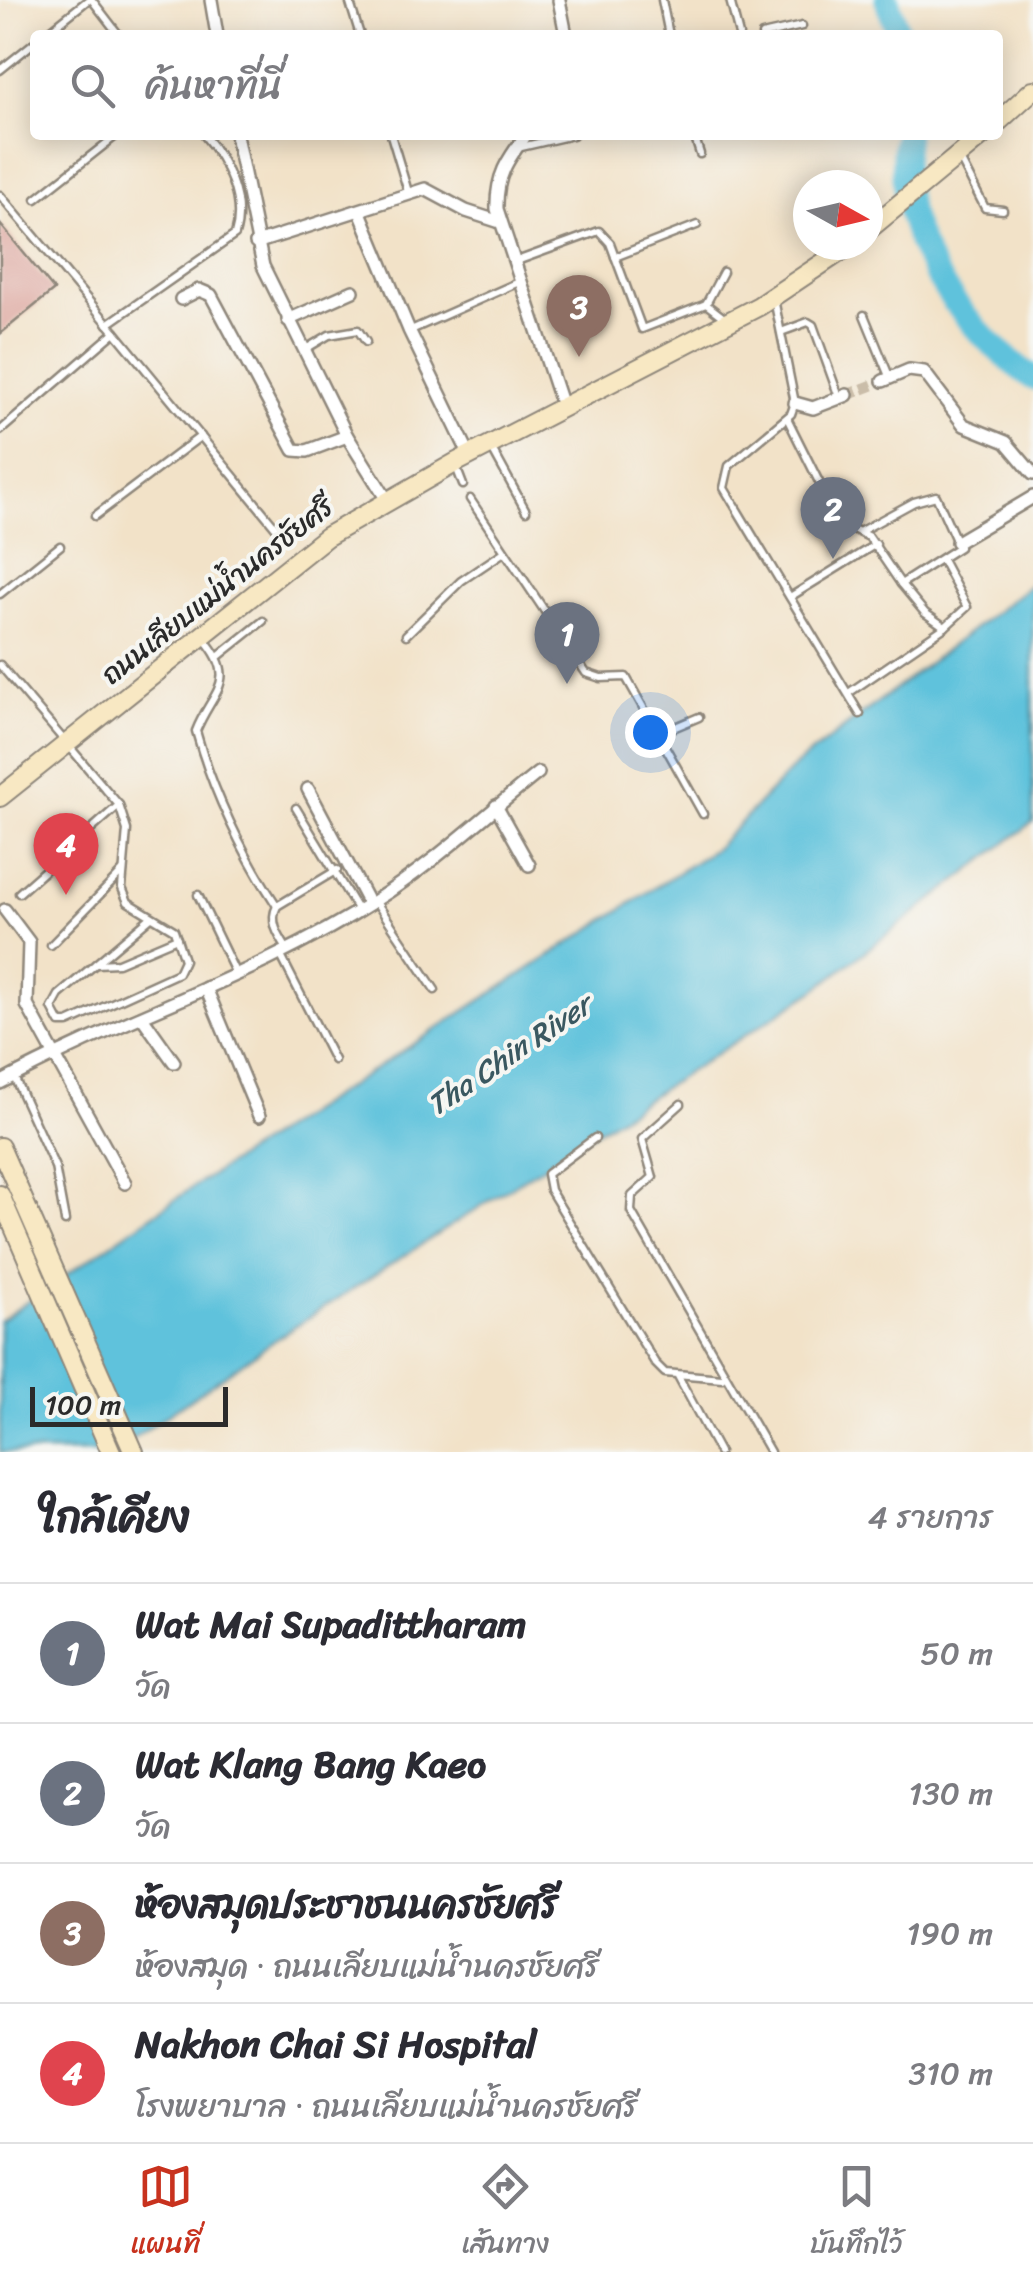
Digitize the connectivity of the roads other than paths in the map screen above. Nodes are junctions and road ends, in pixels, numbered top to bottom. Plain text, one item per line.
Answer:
1 (90, 0) edge
2 (211, 0) edge
3 (349, 0) edge
4 (559, 0) edge
5 (662, 0) edge
6 (730, 0) edge
7 (802, 26) dead end
8 (51, 30) edge
9 (115, 30) edge
10 (216, 30) edge
11 (358, 30) edge
12 (565, 30) edge
13 (668, 30) edge
14 (738, 30) edge
15 (784, 30) edge
16 (30, 46) edge
17 (0, 70) edge
18 (1033, 90) edge
19 (1003, 117) edge
20 (110, 140) edge
21 (208, 140) edge
22 (237, 140) edge
23 (392, 140) edge
24 (522, 140) edge
25 (551, 140) edge
26 (696, 140) edge
27 (977, 140) edge
28 (516, 148) junction
29 (700, 154) dead end
30 (959, 156) junction
31 (409, 195) junction
32 (0, 196) edge
33 (36, 198) dead end
34 (1003, 210) dead end
35 (360, 212) junction
36 (883, 217) edge
37 (500, 222) junction
38 (697, 225) dead end
39 (256, 243) junction
40 (614, 256) junction
41 (828, 260) edge
42 (512, 263) junction
43 (723, 272) dead end
44 (519, 282) junction
45 (354, 292) dead end
46 (774, 298) junction
47 (181, 299) dead end
48 (706, 304) junction
49 (864, 315) dead end
50 (288, 320) junction
51 (729, 322) junction
52 (108, 324) junction
53 (409, 330) junction
54 (115, 332) junction
55 (782, 332) junction
56 (366, 342) dead end
57 (304, 350) junction
58 (886, 379) joint
59 (843, 397) joint
60 (795, 403) junction
61 (562, 409) junction
62 (786, 418) junction
63 (0, 431) edge
64 (201, 436) junction
65 (347, 436) junction
66 (490, 446) junction
67 (463, 460) junction
68 (1033, 474) edge
69 (463, 486) dead end
70 (1033, 497) edge
71 (470, 499) dead end
72 (387, 500) junction
73 (526, 511) dead end
74 (95, 516) dead end
75 (277, 530) dead end
76 (861, 531) junction
77 (957, 542) junction
78 (876, 544) junction
79 (60, 546) dead end
80 (504, 552) junction
81 (942, 560) junction
82 (901, 584) junction
83 (0, 594) edge
84 (790, 597) junction
85 (263, 622) dead end
86 (945, 627) junction
87 (200, 634) junction
88 (406, 635) dead end
89 (219, 656) junction
90 (0, 665) edge
91 (850, 692) junction
92 (860, 714) dead end
93 (699, 717) dead end
94 (659, 734) junction
95 (63, 745) junction
96 (538, 773) dead end
97 (308, 789) dead end
98 (0, 797) edge
99 (119, 806) junction
100 (496, 806) junction
101 (296, 808) dead end
102 (704, 814) dead end
103 (529, 864) dead end
104 (124, 870) junction
105 (337, 870) junction
106 (18, 893) dead end
107 (198, 894) dead end
108 (367, 905) junction
109 (276, 906) junction
110 (4, 910) dead end
111 (152, 917) junction
112 (176, 938) junction
113 (51, 945) dead end
114 (283, 951) junction
115 (96, 964) junction
116 (236, 975) junction
117 (206, 988) junction
118 (435, 990) dead end
119 (142, 1018) junction
120 (55, 1054) junction
121 (334, 1060) dead end
122 (174, 1062) dead end
123 (13, 1076) junction
124 (0, 1083) edge
125 (681, 1104) dead end
126 (259, 1116) dead end
127 (595, 1138) dead end
128 (0, 1147) edge
129 (125, 1183) dead end
130 (0, 1195) edge
131 (65, 1221) dead end
132 (678, 1375) junction
133 (724, 1378) junction
134 (111, 1452) edge
135 (134, 1452) edge
136 (719, 1452) edge
137 (770, 1452) edge

1 - 8 lane
1 - 9 lane
2 - 10 street
3 - 11 lane
4 - 12 street
5 - 13 lane
6 - 14 lane
7 - 15 lane
16 - 17 lane
18 - 19 main road
20 - 33 lane
21 - 52 lane
22 - 39 street
23 - 31 lane
24 - 28 street
25 - 28 lane
26 - 29 lane
27 - 30 main road
28 - 37 street
30 - 34 lane
30 - 36 main road
31 - 35 street
31 - 37 street
32 - 52 lane
35 - 39 street
35 - 53 street
37 - 42 street
38 - 40 lane
39 - 50 street
40 - 42 lane
40 - 48 lane
41 - 46 main road, ถนนเลียบแม่น้ำนครชัยศรี
42 - 44 street
43 - 48 lane
44 - 53 lane
44 - 61 street
45 - 50 street
46 - 51 main road, ถนนเลียบแม่น้ำนครชัยศรี
46 - 55 lane
47 - 65 street
48 - 51 lane
49 - 58 lane
50 - 57 street
51 - 61 main road, ถนนเลียบแม่น้ำนครชัยศรี
52 - 54 lane
53 - 67 street
54 - 63 lane
54 - 64 lane
55 - 59 lane
55 - 60 lane
56 - 57 lane
57 - 65 street
58 - 68 street
59 - 60 street
60 - 62 lane
61 - 66 main road, ถนนเลียบแม่น้ำนครชัยศรี
62 - 76 lane
62 - 84 lane
64 - 74 lane
64 - 75 lane
65 - 72 street
66 - 67 main road, ถนนเลียบแม่น้ำนครชัยศรี
66 - 73 lane
67 - 69 lane
67 - 72 main road, ถนนเลียบแม่น้ำนครชัยศรี
70 - 77 street
71 - 80 lane
72 - 87 main road, ถนนเลียบแม่น้ำนครชัยศรี
76 - 77 lane
76 - 78 lane
77 - 81 lane
78 - 82 lane
78 - 84 lane
79 - 83 lane
80 - 88 lane
80 - 94 lane
81 - 82 lane
81 - 86 lane
82 - 86 lane
84 - 91 lane
85 - 89 lane
86 - 91 lane
87 - 89 lane
87 - 95 main road, ถนนเลียบแม่น้ำนครชัยศรี
89 - 109 lane
90 - 95 lane
91 - 92 lane
93 - 94 lane
94 - 102 lane
95 - 98 main road, ถนนเลียบแม่น้ำนครชัยศรี
95 - 99 lane
96 - 100 street
97 - 108 street
99 - 104 lane
99 - 106 lane
100 - 103 street
100 - 108 street
101 - 105 lane
104 - 111 lane
104 - 113 lane
105 - 108 lane
105 - 109 lane
107 - 116 lane
108 - 114 street
108 - 118 lane
109 - 114 lane
110 - 120 street
111 - 112 lane
111 - 115 lane
112 - 115 lane
112 - 115 lane
114 - 116 street
114 - 121 lane
116 - 117 street
117 - 119 street
117 - 126 street
119 - 120 street
119 - 122 street
120 - 123 street
120 - 129 street
123 - 124 street
123 - 131 lane
125 - 133 lane
127 - 132 lane
128 - 135 main road
130 - 134 main road
132 - 133 lane
132 - 136 lane
133 - 137 lane

